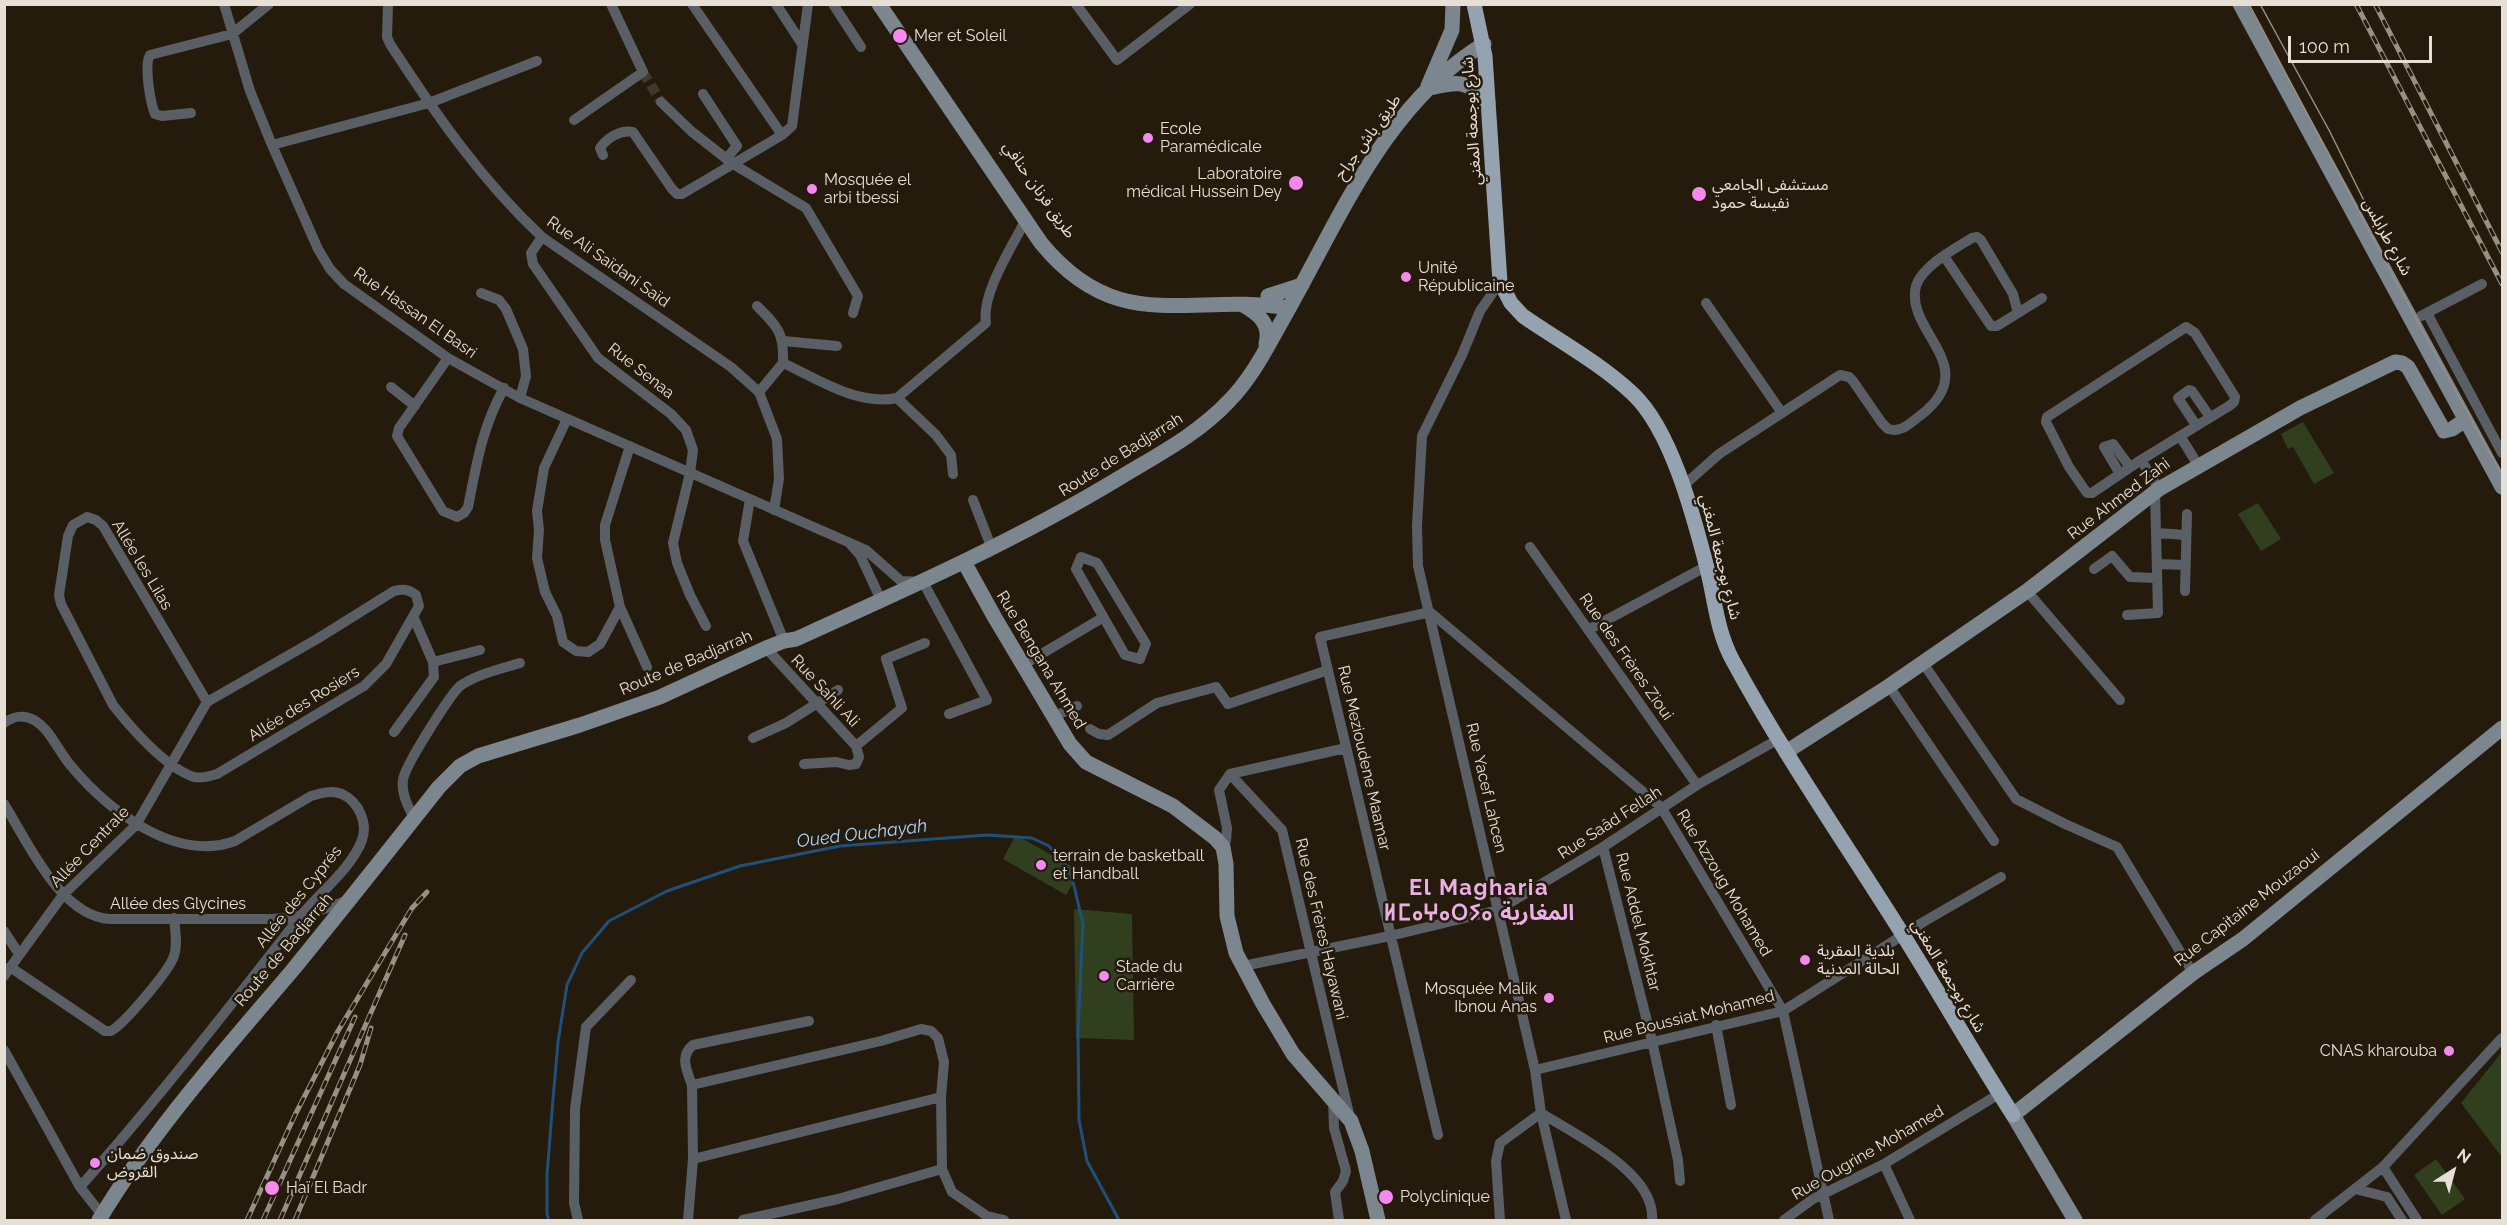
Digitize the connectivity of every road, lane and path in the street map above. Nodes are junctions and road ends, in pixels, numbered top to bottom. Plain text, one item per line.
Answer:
1 (224, 4) edge
2 (269, 4) edge
3 (388, 4) edge
4 (611, 4) edge
5 (692, 4) edge
6 (776, 4) edge
7 (808, 4) edge
8 (833, 4) edge
9 (879, 4) edge
10 (890, 4) edge
11 (1076, 4) edge
12 (1190, 4) edge
13 (1453, 4) edge
14 (1474, 4) edge
15 (2240, 4) edge
16 (232, 34) junction
17 (1484, 44) junction
18 (802, 45) junction
19 (861, 47) dead end
20 (537, 61) dead end
21 (1427, 88) junction
22 (703, 94) dead end
23 (661, 102) tunnel mouth
24 (1488, 102) junction
25 (429, 104) junction
26 (191, 113) dead end
27 (574, 120) dead end
28 (782, 135) junction
29 (272, 145) junction
30 (603, 155) dead end
31 (729, 161) junction
32 (1025, 221) junction
33 (542, 237) junction
34 (1944, 256) junction
35 (1306, 279) junction
36 (1500, 282) junction
37 (2482, 284) dead end
38 (481, 293) dead end
39 (1268, 296) junction
40 (2042, 298) dead end
41 (1292, 303) junction
42 (1706, 303) dead end
43 (1243, 305) junction
44 (757, 306) dead end
45 (853, 313) dead end
46 (2018, 313) junction
47 (2420, 317) junction
48 (783, 341) junction
49 (837, 346) dead end
50 (1263, 354) junction
51 (448, 357) junction
52 (783, 363) junction
53 (391, 387) dead end
54 (504, 388) junction
55 (759, 392) junction
56 (520, 398) junction
57 (897, 398) junction
58 (415, 406) junction
59 (1782, 413) junction
60 (2210, 417) junction
61 (567, 419) junction
62 (2465, 420) junction
63 (2196, 425) junction
64 (2180, 436) junction
65 (630, 446) junction
66 (2502, 453) edge
67 (2141, 460) junction
68 (2198, 465) junction
69 (2130, 467) junction
70 (690, 472) junction
71 (953, 474) dead end
72 (2120, 474) junction
73 (1683, 486) junction
74 (2502, 487) edge
75 (2157, 490) junction
76 (750, 499) junction
77 (973, 500) dead end
78 (774, 510) junction
79 (2187, 514) dead end
80 (2157, 533) junction
81 (2186, 535) junction
82 (848, 543) junction
83 (1530, 547) dead end
84 (992, 549) junction
85 (964, 562) junction
86 (2157, 564) junction
87 (2186, 565) junction
88 (1707, 566) junction
89 (2094, 569) dead end
90 (2157, 578) junction
91 (923, 582) junction
92 (2027, 591) junction
93 (2185, 591) dead end
94 (881, 600) junction
95 (620, 607) junction
96 (1430, 612) junction
97 (2127, 615) dead end
98 (414, 618) junction
99 (1102, 618) junction
100 (706, 626) dead end
101 (1588, 630) junction
102 (784, 641) junction
103 (925, 643) dead end
104 (766, 648) junction
105 (480, 650) dead end
106 (433, 662) junction
107 (520, 663) dead end
108 (1923, 663) junction
109 (1023, 665) junction
110 (647, 667) dead end
111 (1328, 670) junction
112 (1889, 686) junction
113 (838, 690) dead end
114 (2120, 700) dead end
115 (207, 702) junction
116 (818, 704) junction
117 (1077, 706) dead end
118 (949, 714) dead end
119 (1053, 717) junction
120 (4, 723) edge
121 (2502, 728) edge
122 (1090, 729) dead end
123 (394, 732) dead end
124 (753, 738) dead end
125 (856, 746) junction
126 (1782, 746) junction
127 (1346, 748) junction
128 (171, 764) junction
129 (804, 764) dead end
130 (1230, 774) junction
131 (1697, 785) junction
132 (4, 804) edge
133 (1661, 807) junction
134 (414, 818) junction
135 (136, 825) junction
136 (1215, 838) junction
137 (1994, 841) dead end
138 (1603, 847) junction
139 (2001, 877) dead end
140 (63, 895) junction
141 (349, 900) junction
142 (1498, 910) junction
143 (301, 916) junction
144 (174, 918) junction
145 (4, 931) edge
146 (1390, 936) junction
147 (1904, 936) junction
148 (1312, 950) junction
149 (19, 954) junction
150 (1243, 966) junction
151 (7, 971) edge
152 (2193, 973) junction
153 (631, 980) dead end
154 (1783, 1011) junction
155 (809, 1021) dead end
156 (1716, 1025) junction
157 (2502, 1038) edge
158 (1652, 1041) junction
159 (4, 1050) edge
160 (1535, 1070) junction
161 (692, 1085) junction
162 (1999, 1094) junction
163 (941, 1097) junction
164 (1333, 1098) junction
165 (1731, 1105) dead end
166 (1541, 1113) junction
167 (2013, 1115) junction
168 (1351, 1121) junction
169 (1438, 1135) dead end
170 (693, 1159) junction
171 (1884, 1164) junction
172 (2383, 1167) junction
173 (942, 1168) junction
174 (1680, 1181) dead end
175 (80, 1187) junction
176 (2355, 1189) junction
177 (1821, 1194) junction
178 (100, 1218) edge
179 (578, 1221) edge
180 (688, 1221) edge
181 (743, 1221) edge
182 (1004, 1221) edge
183 (1339, 1221) edge
184 (1378, 1221) edge
185 (1500, 1221) edge
186 (1566, 1221) edge
187 (1652, 1221) edge
188 (1784, 1221) edge
189 (1829, 1221) edge
190 (1910, 1221) edge
191 (2075, 1221) edge
192 (2315, 1221) edge
193 (2402, 1221) edge
194 (2417, 1221) edge

1 - 16 street, Rue Hassan El Basri
2 - 16 street
3 - 25 street, Rue Ali Saïdani Saïd
4 - 27 street
5 - 28 street
6 - 18 street
7 - 18 street
8 - 19 street
9 - 32 main road, طريق فرنان حنافي
10 - 39 main road, طريق فرنان حنافي
11 - 12 street
13 - 21 main road
14 - 17 main road, شارع بوجمعة المغني
15 - 47 main road, شارع طرابلس
16 - 26 street
16 - 29 street, Rue Hassan El Basri
17 - 21 main road, طريق باش جراح
17 - 24 main road, شارع بوجمعة المغني
18 - 28 street
20 - 25 street
21 - 24 main road
21 - 35 main road, طريق باش جراح
22 - 31 street
23 - 31 street
24 - 36 main road, شارع بوجمعة المغني
25 - 29 street
25 - 33 street, Rue Ali Saïdani Saïd
28 - 31 street
29 - 51 street, Rue Hassan El Basri
30 - 31 street
31 - 45 street
32 - 43 main road, طريق فرنان حنافي
32 - 57 street
33 - 55 street, Rue Ali Saïdani Saïd
33 - 70 street, Rue Senaa
34 - 46 street
34 - 46 street
34 - 59 street
35 - 39 main road
35 - 41 main road, Route de Badjarrah
36 - 73 main road, شارع بوجمعة المغني
36 - 96 street, Rue Yacef Lahcen
37 - 47 street
38 - 56 street
39 - 41 main road, طريق فرنان حنافي
40 - 46 street
41 - 43 main road, طريق فرنان حنافي
41 - 50 main road, Route de Badjarrah
42 - 59 street
43 - 50 main road
44 - 48 street
47 - 62 main road, شارع طرابلس
47 - 66 street
48 - 49 street
48 - 52 street
50 - 84 main road, Route de Badjarrah
51 - 54 street, Rue Hassan El Basri
51 - 58 street
52 - 55 street
52 - 57 street
53 - 58 street
54 - 56 street, Rue Hassan El Basri
54 - 58 street
55 - 78 street, Rue Ali Saïdani Saïd
56 - 61 street, Rue Hassan El Basri
57 - 71 street
59 - 73 street
60 - 63 street
60 - 63 street
60 - 72 street
61 - 65 street, Rue Hassan El Basri
61 - 95 street
62 - 68 main road, Rue Ahmed Zahi
62 - 74 main road, شارع طرابلس
63 - 64 street
64 - 67 street
64 - 68 street
65 - 70 street, Rue Hassan El Basri
65 - 95 street
67 - 69 street
67 - 75 street
68 - 75 main road, Rue Ahmed Zahi
69 - 72 street
69 - 72 street
70 - 76 street, Rue Hassan El Basri
70 - 100 street, Rue Senaa
73 - 88 main road, شارع بوجمعة المغني
75 - 80 street
75 - 92 main road, Rue Ahmed Zahi
76 - 78 street, Rue Hassan El Basri
76 - 102 street
77 - 84 street
78 - 82 street, Rue Hassan El Basri
79 - 81 street
80 - 81 street
80 - 86 street
81 - 87 street
82 - 91 street, Rue Hassan El Basri
82 - 94 street, Rue Hassan El Basri
83 - 101 street, Rue des Frères Zioui
84 - 85 main road, Route de Badjarrah
85 - 91 main road, Route de Badjarrah
85 - 109 main road, Rue Bengana Ahmed
86 - 87 street
86 - 90 street
87 - 93 street
88 - 101 street
88 - 126 main road, شارع بوجمعة المغني
89 - 90 street
90 - 97 street
91 - 94 main road, Route de Badjarrah
91 - 118 street
92 - 108 main road, Rue Ahmed Zahi
92 - 114 street
94 - 102 main road, Route de Badjarrah
95 - 110 street
96 - 111 street, Rue Mezioudene Maamar
96 - 133 street, Rue Azzoug Mohamed
96 - 142 street, Rue Yacef Lahcen
98 - 106 street
98 - 115 street
98 - 128 street, Allée des Rosiers
99 - 99 street
99 - 109 street
101 - 131 street, Rue des Frères Zioui
102 - 104 main road, Route de Badjarrah
103 - 125 street, Rue Sahli Ali
104 - 116 street, Rue Sahli Ali
104 - 134 main road, Route de Badjarrah
105 - 106 street
106 - 123 street
107 - 134 street
108 - 112 main road, Rue Ahmed Zahi
108 - 152 street
109 - 119 main road, Rue Bengana Ahmed
111 - 122 street
111 - 127 street, Rue Mezioudene Maamar
112 - 126 main road, Rue Ahmed Zahi
112 - 137 street
113 - 116 street
115 - 128 street, Allée Centrale
115 - 128 street, Allée les Lilas
116 - 124 street
116 - 125 street, Rue Sahli Ali
117 - 119 street
119 - 136 main road, Rue Bengana Ahmed
120 - 135 street
121 - 152 main road, Rue Capitaine Mouzaoui
125 - 129 street
126 - 131 street, Rue Saâd Fellah
126 - 147 main road, شارع بوجمعة المغني
127 - 130 street
127 - 146 street, Rue Mezioudene Maamar
128 - 135 street, Allée Centrale
130 - 136 street
130 - 148 street, Rue des Frères Hayawani
131 - 133 street, Rue Saâd Fellah
132 - 140 street, Allée des Glycines
133 - 138 street, Rue Saâd Fellah
133 - 154 street, Rue Azzoug Mohamed
134 - 141 main road, Route de Badjarrah
135 - 140 street, Allée Centrale
135 - 143 street, Allée des Cyprés
136 - 150 main road
138 - 142 street, Rue Saâd Fellah
138 - 158 street, Rue Addel Mokhtar
139 - 147 street, Rue Boussiat Mohamed
140 - 144 street, Allée des Glycines
140 - 149 street, Allée Centrale
141 - 143 street, Allée des Glycines
141 - 178 main road, Route de Badjarrah
142 - 146 street, Rue Saâd Fellah
142 - 160 street, Rue Yacef Lahcen
143 - 144 street, Allée des Glycines
143 - 175 street, Allée des Cyprés
144 - 151 street
145 - 149 street
146 - 148 street, Rue Saâd Fellah
146 - 169 street, Rue Mezioudene Maamar
147 - 154 street, Rue Boussiat Mohamed
147 - 162 main road, شارع بوجمعة المغني
148 - 150 street, Rue Saâd Fellah
148 - 168 street, Rue des Frères Hayawani
149 - 151 street, Allée Centrale
150 - 164 main road
152 - 167 main road, Rue Capitaine Mouzaoui
153 - 179 street
154 - 156 street, Rue Boussiat Mohamed
154 - 177 street, Rue Azzoug Mohamed
155 - 161 street
156 - 158 street, Rue Boussiat Mohamed
156 - 165 street
157 - 172 street
158 - 160 street, Rue Boussiat Mohamed
158 - 174 street, Rue Addel Mokhtar
159 - 175 street
160 - 166 street, Rue Yacef Lahcen
161 - 163 street
161 - 170 street
162 - 167 main road, شارع بوجمعة المغني
162 - 171 street, Rue Ougrine Mohamed
163 - 170 street
163 - 173 street
164 - 168 main road
164 - 183 street
166 - 185 street
166 - 186 street, Rue Yacef Lahcen
166 - 187 street
167 - 191 main road
168 - 184 main road
170 - 180 street
171 - 177 street, Rue Ougrine Mohamed
171 - 190 street
172 - 176 street
172 - 194 street
173 - 181 street
173 - 182 street
175 - 178 street
176 - 192 street
176 - 193 street
177 - 188 street, Rue Ougrine Mohamed
177 - 189 street, Rue Azzoug Mohamed

